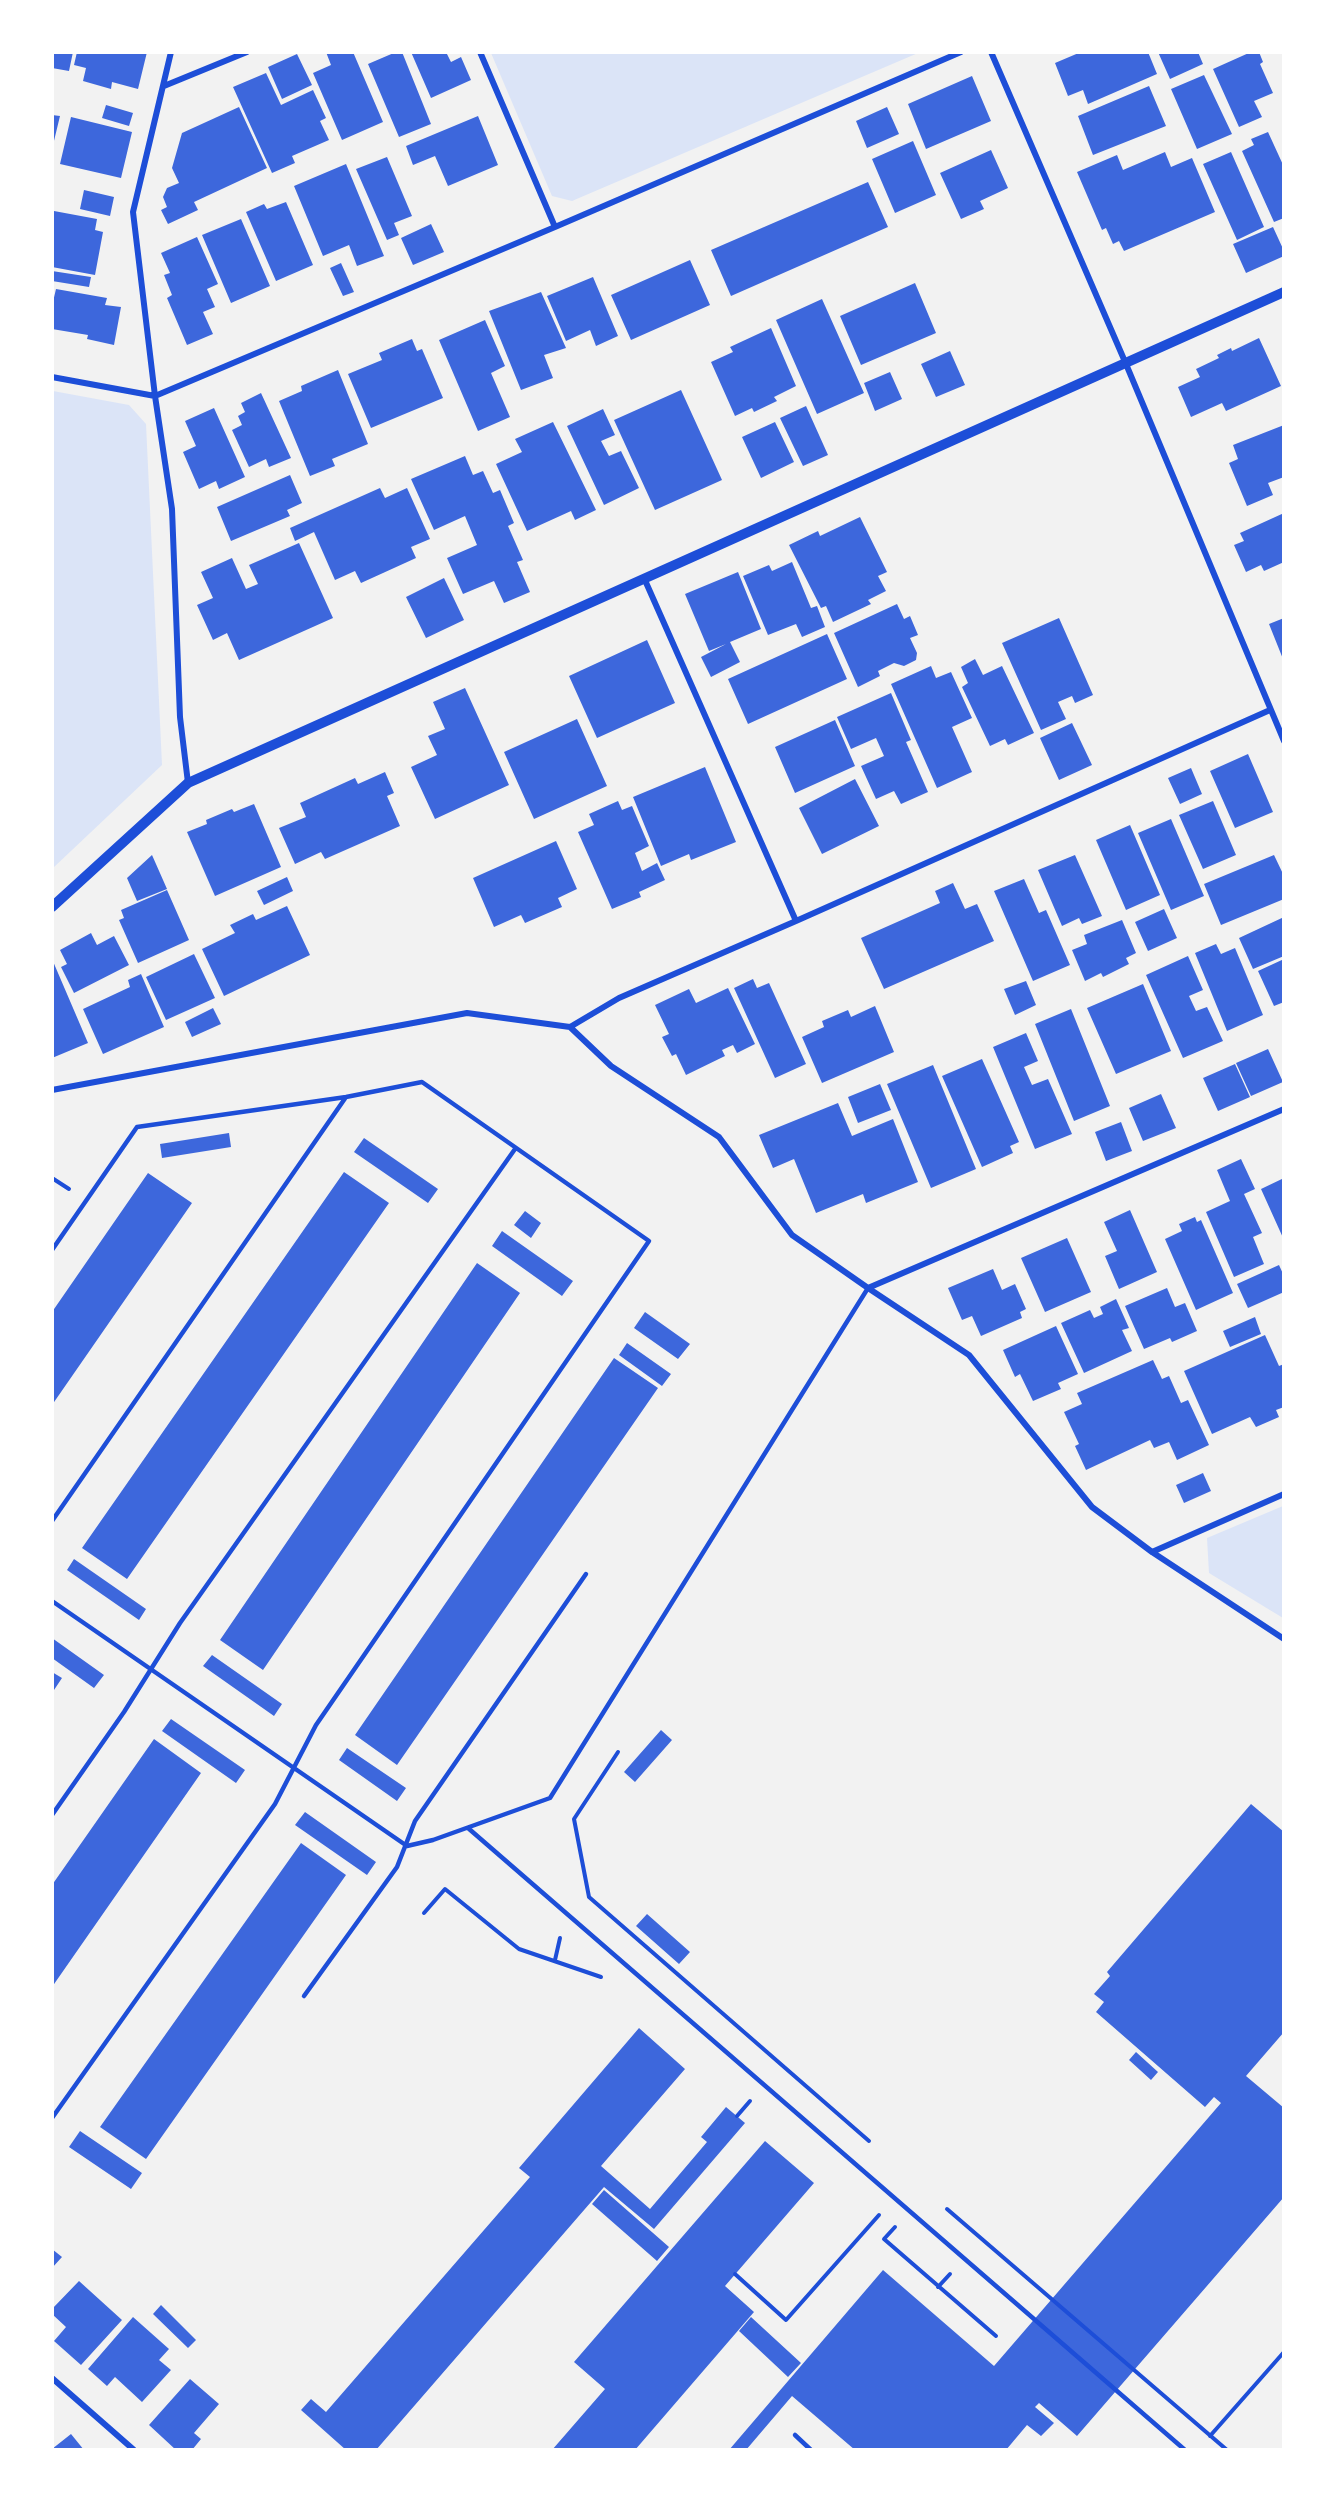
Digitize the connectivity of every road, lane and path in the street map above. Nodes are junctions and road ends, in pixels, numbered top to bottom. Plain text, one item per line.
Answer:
1 (171, 52) edge
2 (247, 52) edge
3 (480, 52) edge
4 (961, 52) edge
5 (991, 52) edge
6 (164, 86) junction
7 (555, 227) junction
8 (1284, 292) edge
9 (1125, 364) junction
10 (52, 378) edge
11 (155, 396) junction
12 (644, 578) junction
13 (1270, 710) junction
14 (1284, 741) edge
15 (188, 783) junction
16 (52, 907) edge
17 (796, 921) junction
18 (570, 1027) junction
19 (52, 1090) edge
20 (346, 1097) junction
21 (1284, 1109) edge
22 (515, 1149) junction
23 (52, 1178) edge
24 (66, 1187) dead end
25 (52, 1250) edge
26 (868, 1288) junction
27 (1284, 1494) edge
28 (52, 1521) edge
29 (1152, 1552) junction
30 (586, 1574) dead end
31 (52, 1601) edge
32 (1284, 1639) edge
33 (151, 1671) junction
34 (618, 1752) dead end
35 (295, 1768) junction
36 (52, 1815) edge
37 (468, 1828) junction
38 (407, 1846) junction
39 (424, 1913) dead end
40 (563, 1929) dead end
41 (555, 1960) junction
42 (608, 1980) dead end
43 (304, 1996) dead end
44 (52, 2118) edge
45 (878, 2149) dead end
46 (957, 2217) dead end
47 (858, 2240) dead end
48 (735, 2274) dead end
49 (1284, 2352) edge
50 (52, 2378) edge
51 (795, 2435) dead end
52 (1210, 2436) junction
53 (134, 2450) edge
54 (811, 2450) edge
55 (1185, 2450) edge
56 (1227, 2450) edge

1 - 6 street
2 - 6 street
3 - 7 street
4 - 7 street
5 - 9 street
6 - 11 street
7 - 11 street
8 - 9 street
9 - 12 street
9 - 13 street
10 - 11 street
11 - 15 street
12 - 15 street
12 - 17 street
13 - 14 street
13 - 17 street
15 - 16 street
17 - 18 street
18 - 19 street
18 - 26 street
20 - 22 lane
20 - 25 lane
20 - 28 lane
21 - 26 street
22 - 33 lane
22 - 35 lane
23 - 24 path
26 - 29 street
26 - 37 lane
27 - 29 street
29 - 32 street
30 - 38 lane
31 - 33 lane
33 - 35 lane
33 - 36 lane
34 - 45 path
35 - 38 lane
35 - 44 lane
37 - 38 lane
37 - 55 lane
38 - 43 lane
39 - 41 path
40 - 41 path
41 - 42 path
46 - 52 path
47 - 48 path
49 - 52 path
50 - 53 street
51 - 54 lane
52 - 56 path

